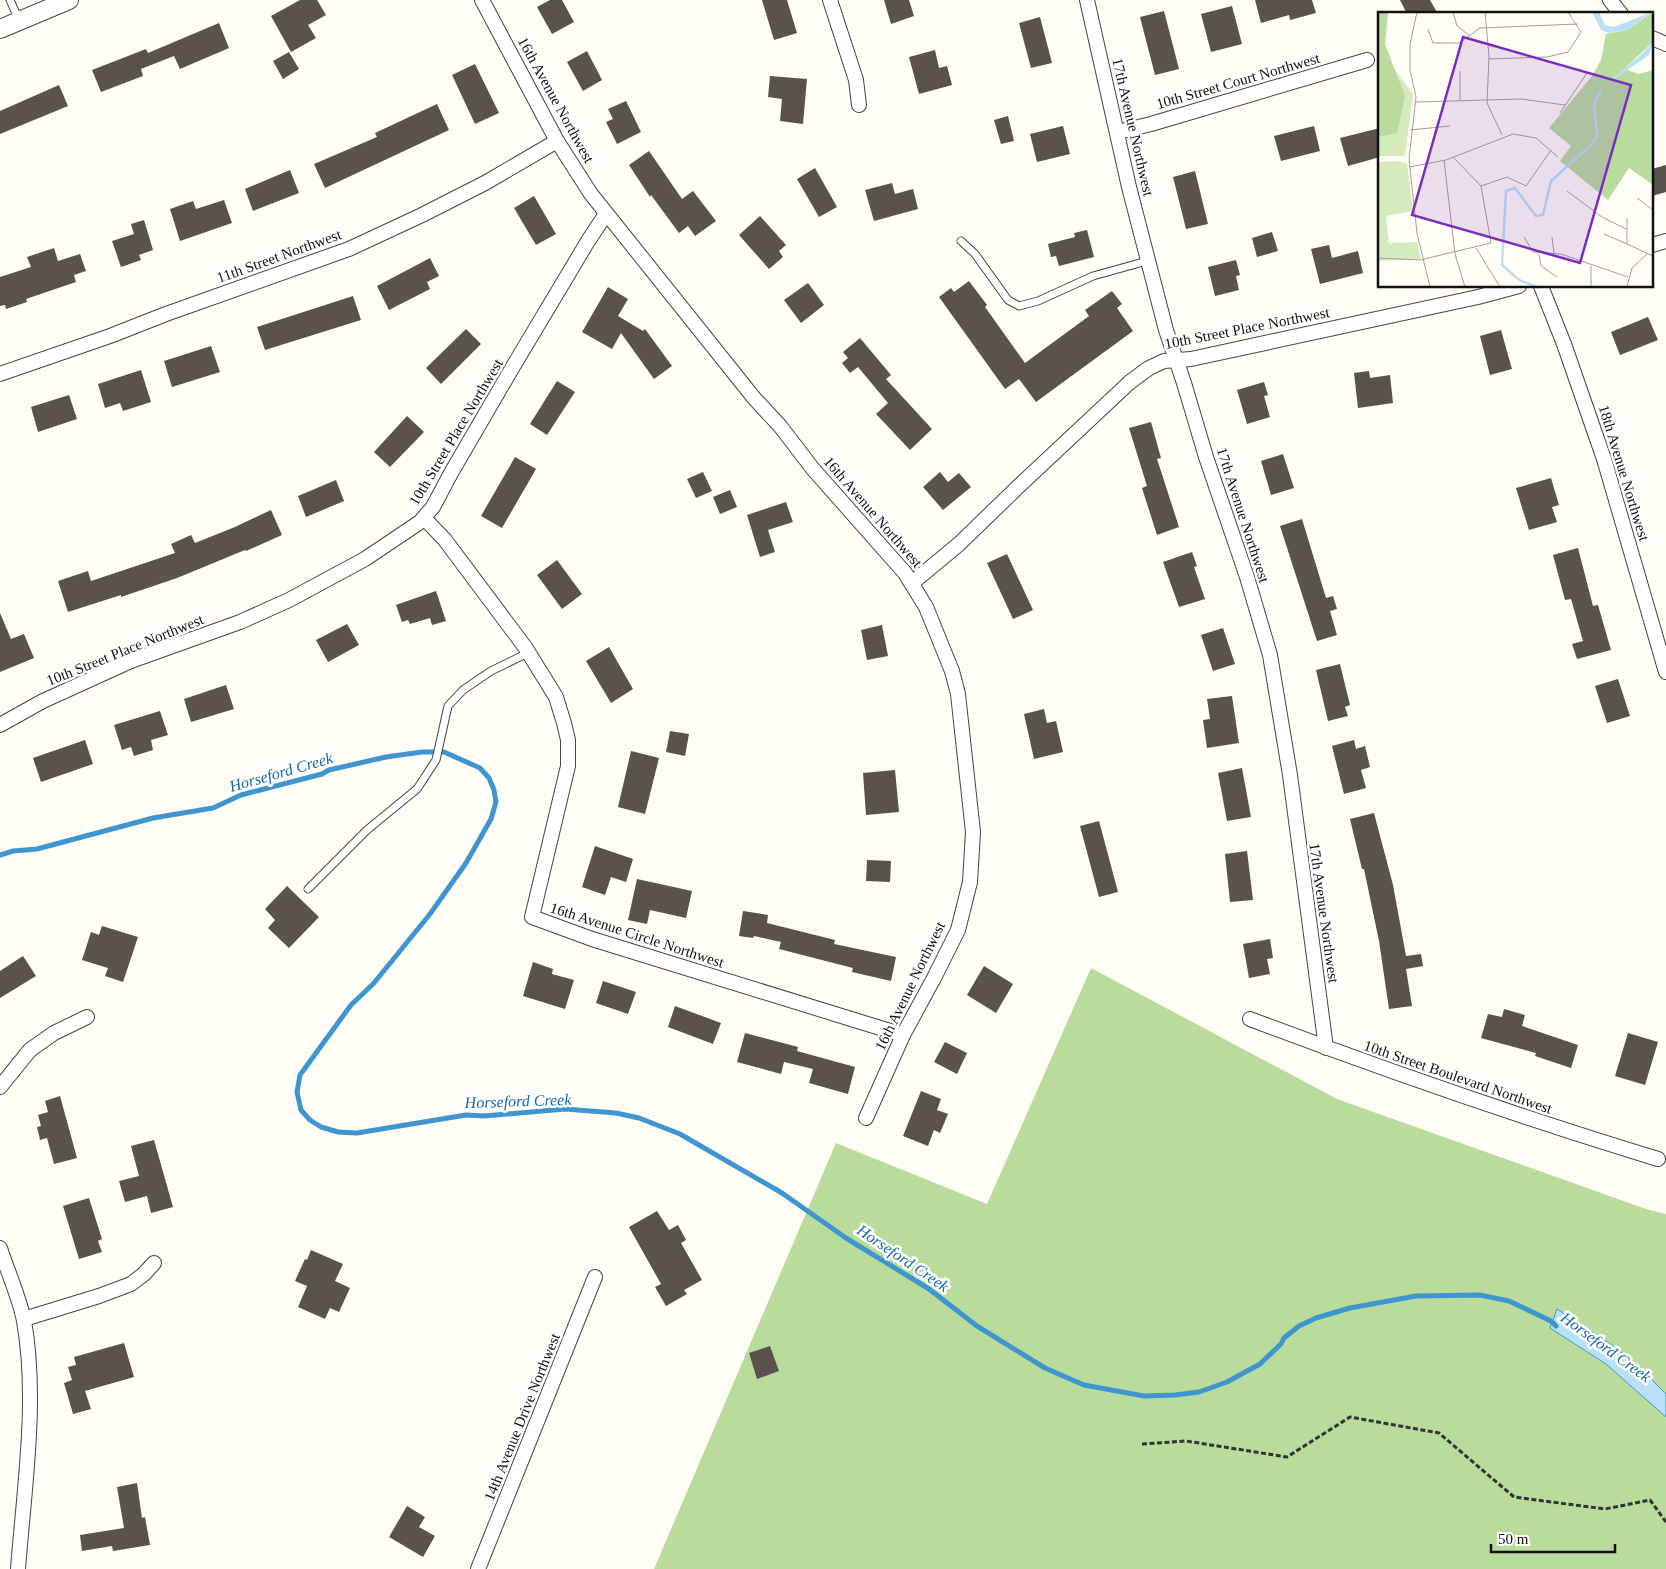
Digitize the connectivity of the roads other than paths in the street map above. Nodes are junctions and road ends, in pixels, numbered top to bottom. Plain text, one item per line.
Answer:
1 (10, 0) edge
2 (69, 0) edge
3 (482, 0) edge
4 (830, 0) edge
5 (1088, 0) edge
6 (1610, 0) edge
7 (1619, 12) edge
8 (20, 21) junction
9 (0, 29) edge
10 (1654, 39) edge
11 (1666, 44) edge
12 (1367, 60) dead end
13 (859, 105) dead end
14 (1118, 132) junction
15 (557, 141) junction
16 (606, 214) junction
17 (962, 241) dead end
18 (1147, 261) junction
19 (1512, 288) edge
20 (1543, 288) edge
21 (1177, 362) junction
22 (0, 374) edge
23 (424, 518) junction
24 (912, 584) junction
25 (528, 653) junction
26 (1666, 672) edge
27 (0, 725) edge
28 (308, 889) dead end
29 (86, 1017) dead end
30 (1250, 1019) dead end
31 (903, 1035) junction
32 (1326, 1048) junction
33 (0, 1087) edge
34 (866, 1118) dead end
35 (1658, 1159) dead end
36 (0, 1248) edge
37 (154, 1263) dead end
38 (595, 1277) dead end
39 (24, 1319) junction
40 (18, 1569) edge
41 (478, 1569) edge

1 - 8 lane
2 - 8 street
3 - 15 street, 16th Avenue Northwest
4 - 13 street
5 - 14 street, 17th Avenue Northwest
6 - 7 street
8 - 9 street
10 - 11 street
12 - 14 street, 10th Street Court Northwest
14 - 18 street, 17th Avenue Northwest
15 - 16 street, 16th Avenue Northwest
15 - 22 street, 11th Street Northwest
16 - 23 street, 10th Street Place Northwest
16 - 24 street, 16th Avenue Northwest
17 - 18 lane
18 - 21 street, 17th Avenue Northwest
19 - 21 street, 10th Street Place Northwest
20 - 26 street, 18th Avenue Northwest
21 - 24 street, 10th Street Place Northwest
21 - 32 street, 17th Avenue Northwest
23 - 25 street, 16th Avenue Circle Northwest
23 - 27 street, 10th Street Place Northwest
24 - 31 street, 16th Avenue Northwest
25 - 28 lane
25 - 31 street, 16th Avenue Circle Northwest
29 - 33 street
30 - 32 street, 10th Street Boulevard Northwest
31 - 34 street, 16th Avenue Northwest
32 - 35 street, 10th Street Boulevard Northwest
36 - 39 street
37 - 39 street
38 - 41 street, 14th Avenue Drive Northwest
39 - 40 street

